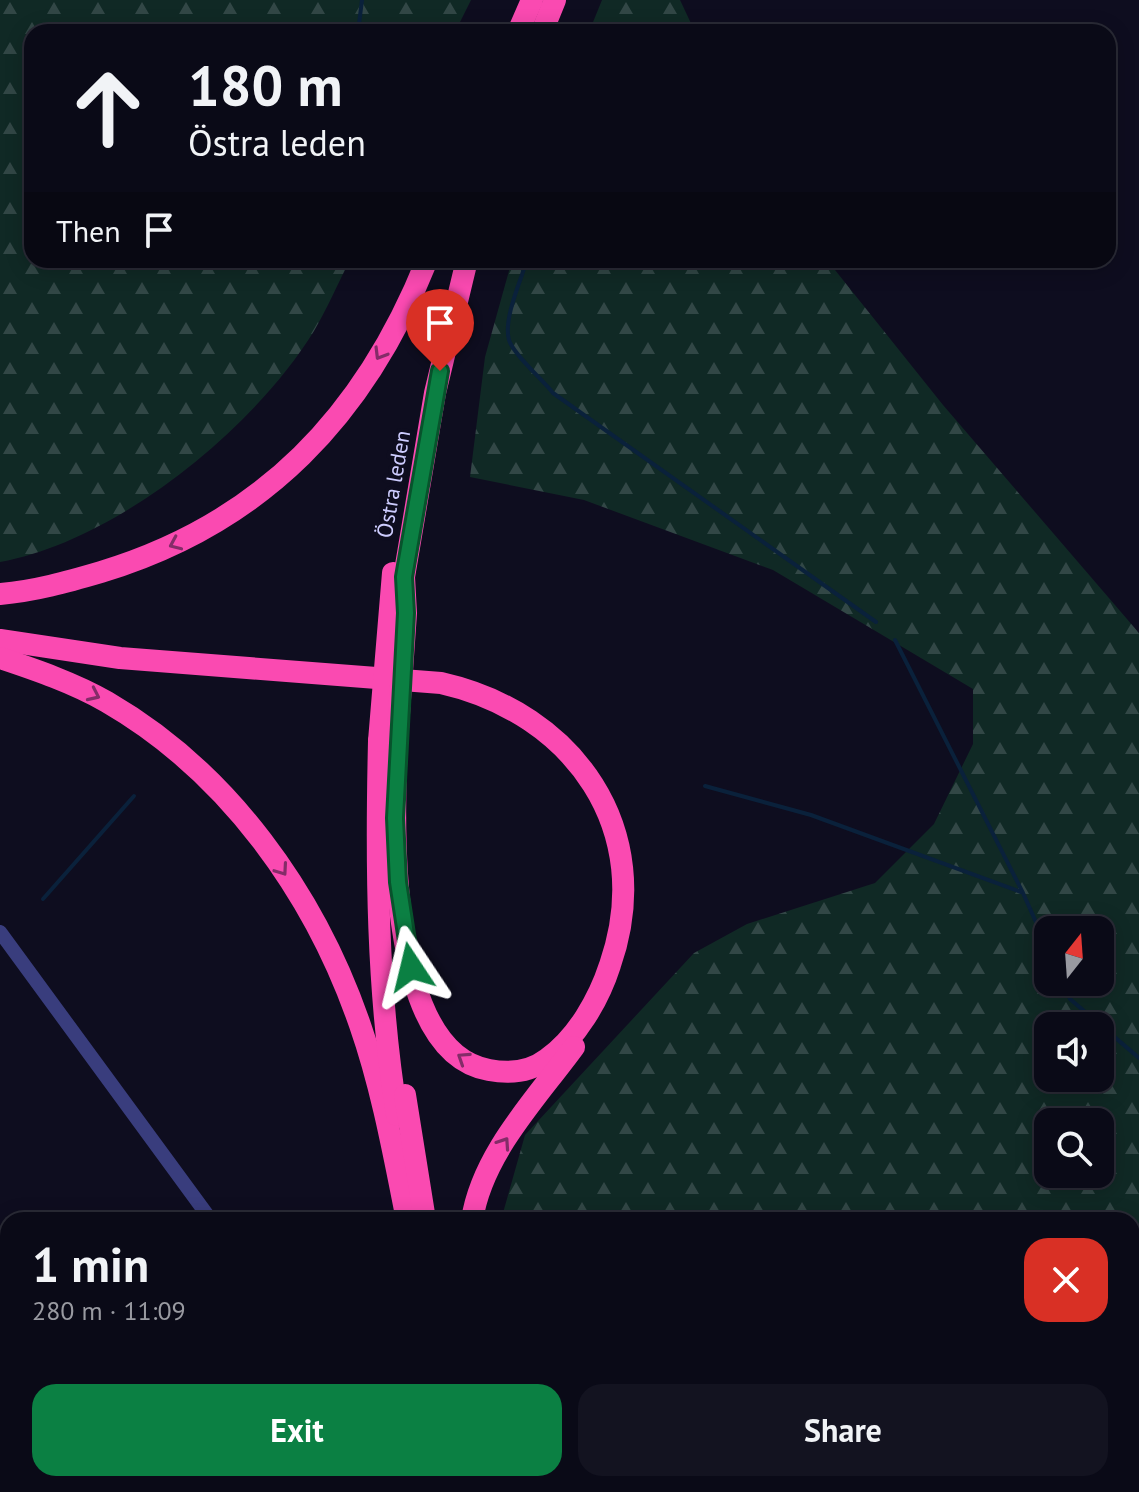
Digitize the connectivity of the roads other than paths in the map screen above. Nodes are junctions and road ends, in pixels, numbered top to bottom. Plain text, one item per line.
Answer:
1 (532, 0) edge
2 (540, 0) edge
3 (555, 0) edge
4 (522, 24) edge
5 (530, 24) edge
6 (545, 24) edge
7 (423, 268) edge
8 (450, 268) edge
9 (465, 268) edge
10 (398, 575) junction
11 (0, 594) edge
12 (0, 631) edge
13 (0, 640) edge
14 (0, 658) edge
15 (389, 742) junction
16 (0, 932) edge
17 (205, 1212) edge
18 (405, 1212) edge
19 (414, 1212) edge
20 (424, 1212) edge
21 (474, 1212) edge

1 - 4 highway
2 - 5 highway
3 - 6 highway
7 -> 11 highway
8 - 10 highway
9 - 10 highway, Östra leden
10 - 15 highway, bridge
21 -> 12 highway
13 -> 15 highway
14 -> 18 highway
15 - 19 highway
15 - 20 highway
16 - 17 street

